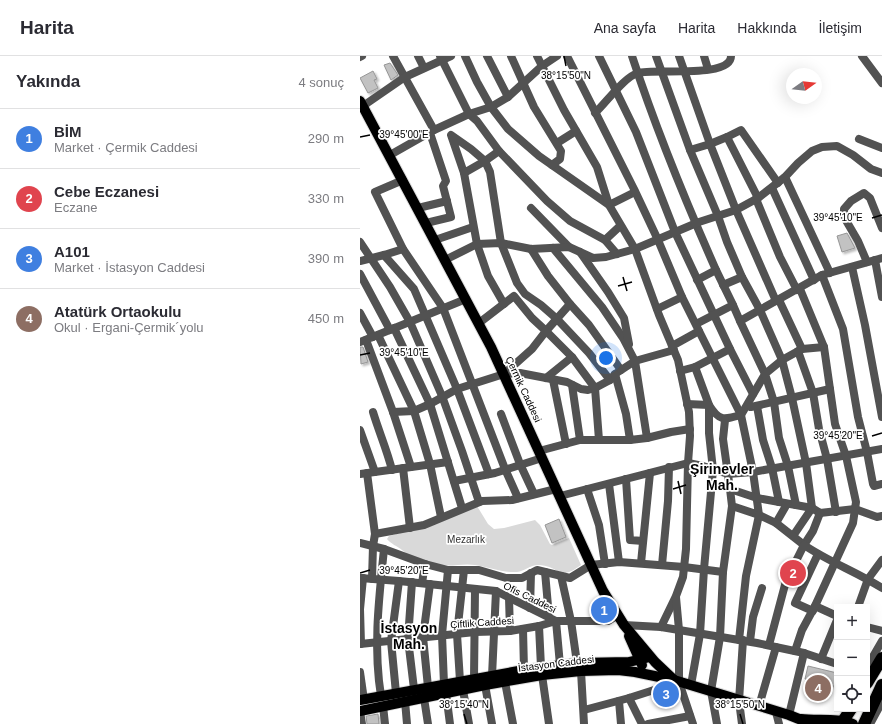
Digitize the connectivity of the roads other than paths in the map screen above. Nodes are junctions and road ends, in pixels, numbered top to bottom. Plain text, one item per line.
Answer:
1 (393, 56) edge
2 (418, 56) edge
3 (451, 56) edge
4 (465, 56) edge
5 (487, 56) edge
6 (511, 56) edge
7 (537, 56) edge
8 (557, 56) edge
9 (567, 56) edge
10 (599, 56) edge
11 (632, 56) edge
12 (656, 56) edge
13 (680, 56) edge
14 (704, 56) edge
15 (731, 56) edge
16 (862, 56) edge
17 (441, 58) edge
18 (542, 66) junction
19 (424, 68) junction
20 (708, 69) junction
21 (661, 71) junction
22 (684, 72) junction
23 (637, 73) junction
24 (405, 78) junction
25 (523, 83) junction
26 (882, 83) edge
27 (616, 89) junction
28 (508, 97) junction
29 (361, 105) edge
30 (491, 107) junction
31 (595, 113) junction
32 (469, 114) junction
33 (445, 125) junction
34 (576, 131) junction
35 (432, 132) junction
36 (451, 135) junction
37 (727, 137) junction
38 (858, 139) dead end
39 (556, 142) junction
40 (710, 144) junction
41 (882, 148) edge
42 (690, 150) junction
43 (500, 151) junction
44 (390, 155) junction
45 (485, 161) junction
46 (552, 165) junction
47 (464, 174) junction
48 (881, 175) edge
49 (785, 177) junction
50 (403, 180) junction
51 (775, 186) junction
52 (635, 192) junction
53 (757, 199) junction
54 (447, 201) junction
55 (609, 205) junction
56 (418, 208) junction
57 (531, 208) dead end
58 (736, 210) junction
59 (718, 216) junction
60 (426, 223) junction
61 (695, 223) junction
62 (620, 226) junction
63 (473, 227) junction
64 (882, 228) edge
65 (675, 232) junction
66 (435, 240) junction
67 (605, 240) junction
68 (658, 240) junction
69 (360, 242) edge
70 (501, 243) junction
71 (477, 244) junction
72 (569, 247) junction
73 (553, 248) junction
74 (403, 249) junction
75 (531, 249) junction
76 (635, 250) junction
77 (580, 252) junction
78 (618, 254) junction
79 (384, 255) junction
80 (371, 257) junction
81 (445, 260) junction
82 (875, 260) edge
83 (360, 261) edge
84 (852, 267) junction
85 (716, 270) junction
86 (360, 274) edge
87 (826, 274) junction
88 (742, 277) junction
89 (697, 280) junction
90 (814, 280) junction
91 (723, 286) junction
92 (798, 289) junction
93 (682, 297) junction
94 (882, 297) edge
95 (466, 299) junction
96 (778, 300) junction
97 (504, 304) junction
98 (570, 304) junction
99 (733, 305) junction
100 (443, 308) junction
101 (657, 309) junction
102 (760, 310) junction
103 (360, 312) edge
104 (426, 315) junction
105 (714, 315) junction
106 (557, 319) junction
107 (740, 321) junction
108 (410, 322) junction
109 (479, 323) junction
110 (698, 328) junction
111 (392, 329) junction
112 (546, 331) junction
113 (369, 339) edge
114 (824, 347) junction
115 (673, 348) junction
116 (730, 349) junction
117 (800, 350) junction
118 (631, 353) junction
119 (572, 357) junction
120 (713, 358) junction
121 (782, 360) junction
122 (635, 361) junction
123 (695, 367) junction
124 (680, 371) junction
125 (504, 374) junction
126 (765, 374) junction
127 (615, 375) junction
128 (550, 379) junction
129 (473, 384) junction
130 (572, 385) junction
131 (594, 388) junction
132 (457, 389) junction
133 (830, 389) junction
134 (812, 393) junction
135 (753, 394) junction
136 (442, 396) junction
137 (792, 398) junction
138 (774, 402) junction
139 (430, 404) junction
140 (688, 404) junction
141 (709, 405) junction
142 (757, 406) junction
143 (414, 411) junction
144 (743, 411) junction
145 (373, 412) dead end
146 (393, 412) junction
147 (500, 414) dead end
148 (882, 417) edge
149 (725, 420) junction
150 (690, 429) junction
151 (360, 430) edge
152 (646, 438) junction
153 (580, 440) junction
154 (599, 440) junction
155 (630, 440) junction
156 (566, 444) junction
157 (882, 449) edge
158 (867, 452) junction
159 (541, 454) junction
160 (846, 456) junction
161 (827, 459) junction
162 (448, 462) junction
163 (688, 463) junction
164 (806, 463) junction
165 (430, 464) junction
166 (520, 464) junction
167 (788, 466) junction
168 (669, 467) junction
169 (407, 468) junction
170 (772, 468) junction
171 (505, 469) junction
172 (392, 470) junction
173 (713, 470) junction
174 (650, 472) junction
175 (753, 472) junction
176 (367, 473) edge
177 (489, 474) junction
178 (728, 474) junction
179 (471, 478) junction
180 (626, 479) junction
181 (454, 481) junction
182 (609, 484) junction
183 (882, 484) edge
184 (730, 488) junction
185 (587, 489) junction
186 (558, 493) junction
187 (534, 494) junction
188 (518, 498) junction
189 (757, 498) junction
190 (479, 502) junction
191 (783, 503) junction
192 (796, 505) junction
193 (732, 506) junction
194 (462, 508) junction
195 (812, 508) junction
196 (855, 509) junction
197 (836, 512) junction
198 (820, 513) junction
199 (760, 515) junction
200 (882, 516) edge
201 (441, 517) junction
202 (776, 523) junction
203 (410, 528) junction
204 (375, 534) junction
205 (793, 536) junction
206 (643, 540) junction
207 (360, 543) edge
208 (804, 545) junction
209 (373, 546) junction
210 (384, 549) junction
211 (818, 554) junction
212 (882, 560) edge
213 (619, 562) junction
214 (641, 563) junction
215 (835, 563) junction
216 (425, 564) junction
217 (605, 564) junction
218 (591, 565) junction
219 (662, 565) junction
220 (684, 567) junction
221 (704, 569) junction
222 (448, 570) junction
223 (464, 570) junction
224 (545, 572) junction
225 (723, 572) junction
226 (531, 573) junction
227 (561, 576) junction
228 (361, 578) edge
229 (376, 579) junction
230 (868, 579) junction
231 (398, 581) junction
232 (412, 582) junction
233 (426, 584) junction
234 (446, 586) junction
235 (462, 588) junction
236 (762, 588) dead end
237 (882, 588) edge
238 (475, 589) junction
239 (496, 591) junction
240 (676, 596) junction
241 (509, 598) junction
242 (859, 604) edge
243 (530, 608) junction
244 (814, 608) junction
245 (618, 615) junction
246 (834, 615) edge
247 (553, 619) junction
248 (571, 621) junction
249 (624, 625) junction
250 (539, 626) junction
251 (661, 627) junction
252 (834, 627) edge
253 (870, 628) edge
254 (523, 629) junction
255 (679, 630) junction
256 (510, 631) junction
257 (882, 631) edge
258 (475, 632) junction
259 (494, 632) junction
260 (457, 634) junction
261 (700, 634) junction
262 (442, 635) junction
263 (423, 637) junction
264 (720, 637) junction
265 (408, 639) junction
266 (744, 640) junction
267 (391, 641) junction
268 (882, 641) edge
269 (376, 642) junction
270 (360, 644) edge
271 (772, 646) junction
272 (800, 652) junction
273 (650, 657) junction
274 (882, 658) edge
275 (821, 659) junction
276 (639, 660) junction
277 (834, 663) edge
278 (560, 665) junction
279 (579, 667) junction
280 (524, 670) junction
281 (542, 671) junction
282 (870, 671) edge
283 (360, 672) edge
284 (870, 673) edge
285 (649, 675) junction
286 (492, 676) junction
287 (474, 679) junction
288 (676, 681) junction
289 (505, 682) junction
290 (485, 685) junction
291 (882, 685) edge
292 (462, 686) junction
293 (691, 686) junction
294 (428, 687) junction
295 (445, 689) junction
296 (414, 690) junction
297 (711, 691) junction
298 (396, 693) junction
299 (424, 698) junction
300 (629, 698) junction
301 (362, 700) edge
302 (382, 701) junction
303 (618, 701) junction
304 (739, 701) junction
305 (405, 702) junction
306 (882, 702) edge
307 (759, 706) junction
308 (584, 710) junction
309 (360, 711) edge
310 (776, 712) junction
311 (850, 712) edge
312 (799, 719) edge
313 (692, 720) edge
314 (851, 723) edge
315 (362, 724) edge
316 (385, 724) edge
317 (407, 724) edge
318 (428, 724) edge
319 (450, 724) edge
320 (470, 724) edge
321 (492, 724) edge
322 (513, 724) edge
323 (549, 724) edge
324 (584, 724) edge
325 (621, 724) edge
326 (642, 724) edge
327 (648, 724) edge
328 (717, 724) edge
329 (742, 724) edge
330 (779, 724) edge
331 (870, 724) edge

1 - 24 street
2 - 19 street
3 - 17 street
4 - 30 street
5 - 28 street
6 - 25 street
7 - 18 street
8 - 18 street
9 - 31 street
10 - 27 street
11 - 23 street
12 - 21 street
13 - 22 street
14 - 20 street
15 - 20 street
16 - 26 street
17 - 19 street
17 - 32 street
18 - 25 street
18 - 34 street
19 - 24 street
20 - 22 street
21 - 22 street
21 - 23 street
21 - 42 street
22 - 40 street
23 - 27 street
23 - 61 street
24 - 29 street
24 - 35 street
25 - 28 street
25 - 39 street
27 - 31 street
27 - 65 street
28 - 30 street
29 - 44 main road, Çermik Caddesi
30 - 32 street
30 - 46 street
31 - 52 street
32 - 33 street
32 - 43 street
33 - 35 street
33 - 36 street
34 - 39 street
34 - 55 street
35 - 44 street
35 - 54 street
36 - 45 street
36 - 47 street
37 - 40 street
37 - 51 street
37 - 53 street
38 - 41 street
39 - 46 street
40 - 42 street
40 - 58 street
42 - 59 street
43 - 45 street
43 - 67 street
44 - 50 main road, Çermik Caddesi
45 - 47 street
45 - 70 street
46 - 55 street
47 - 63 street
48 - 49 street
49 - 51 street
49 - 87 street
50 - 56 main road, Çermik Caddesi
50 - 74 street
51 - 53 street
51 - 90 street
52 - 55 street
52 - 68 street
53 - 58 street
53 - 92 street
54 - 56 street
54 - 60 street
55 - 62 street
56 - 60 main road, Çermik Caddesi
57 - 72 street
58 - 59 street
58 - 96 street
59 - 61 street
59 - 88 street
60 - 66 main road, Çermik Caddesi
61 - 65 street
61 - 85 street
62 - 67 street
62 - 76 street
63 - 66 street
63 - 71 street
64 - 82 street
65 - 68 street
65 - 89 street
66 - 81 main road, Çermik Caddesi
67 - 78 street
68 - 76 street
68 - 93 street
69 - 80 street
70 - 71 street
70 - 75 street
70 - 106 street
71 - 81 street
71 - 97 street
72 - 73 street
72 - 77 street
73 - 75 street
73 - 118 street
74 - 79 street
74 - 100 street
75 - 98 street
76 - 78 street
76 - 101 street
77 - 78 street
77 - 118 street
79 - 80 street
79 - 104 street
80 - 83 street
80 - 108 street
81 - 95 main road, Çermik Caddesi
82 - 84 street
82 - 94 street
84 - 87 street
84 - 148 street
85 - 89 street
85 - 91 street
86 - 111 street
87 - 90 street
87 - 158 street
88 - 91 street
88 - 102 street
89 - 105 street
90 - 92 street
91 - 99 street
92 - 96 street
92 - 114 street
93 - 101 street
93 - 110 street
95 - 100 street
95 - 109 main road, Çermik Caddesi
96 - 102 street
96 - 117 street
97 - 109 street
97 - 112 street
98 - 106 street
98 - 127 street
99 - 105 street
99 - 107 street
100 - 104 street
100 - 129 street
101 - 115 street
102 - 107 street
102 - 121 street
103 - 113 street
104 - 108 street
104 - 132 street
105 - 110 street
105 - 116 street
106 - 112 street
106 - 127 street
107 - 126 street
108 - 111 street
108 - 136 street
109 - 125 main road, Çermik Caddesi
110 - 115 street
110 - 120 street
111 - 113 street
111 - 139 street
112 - 119 street
112 - 125 street
113 - 143 street
113 - 146 street
114 - 117 street
114 - 133 street
115 - 122 street
115 - 124 street
116 - 120 street
116 - 135 street
117 - 121 street
117 - 134 street
118 - 122 street
119 - 128 street
119 - 131 street
120 - 123 street
120 - 144 street
121 - 126 street
121 - 137 street
122 - 127 street
122 - 152 street
123 - 124 street
123 - 141 street
124 - 140 street
125 - 128 street
125 - 129 street
125 - 159 main road, Çermik Caddesi
126 - 135 street
126 - 138 street
127 - 131 street
127 - 155 street
128 - 130 street
128 - 156 street
129 - 132 street
129 - 171 street
130 - 131 street
130 - 153 street
131 - 154 street
132 - 136 street
132 - 177 street
133 - 134 street
133 - 160 street
134 - 137 street
134 - 161 street
135 - 144 street
136 - 139 street
136 - 179 street
137 - 138 street
137 - 164 street
138 - 142 street
138 - 167 street
139 - 143 street
139 - 162 street
140 - 141 street
140 - 150 street
141 - 149 street
141 - 173 street
142 - 144 street
142 - 170 street
143 - 146 street
143 - 165 street
144 - 149 street
144 - 175 street
145 - 172 street
146 - 169 street
147 - 166 street
149 - 178 street
150 - 152 street
150 - 163 street
151 - 176 street
152 - 155 street
153 - 154 street
153 - 156 street
154 - 155 street
156 - 159 street
157 - 158 street
158 - 160 street
158 - 183 street
159 - 166 street
159 - 186 main road, Çermik Caddesi
160 - 161 street
160 - 196 street
161 - 164 street
161 - 197 street
162 - 165 street
162 - 181 street
163 - 168 street
163 - 173 street
163 - 220 street
164 - 167 street
164 - 195 street
165 - 169 street
165 - 201 street
166 - 171 street
166 - 187 street
167 - 170 street
167 - 192 street
168 - 174 street
168 - 219 street
169 - 172 street
169 - 203 street
170 - 175 street
170 - 191 street
171 - 177 street
171 - 188 street
172 - 176 street
173 - 178 street
173 - 221 street
174 - 180 street
174 - 206 street
175 - 178 street
175 - 189 street
176 - 204 street
177 - 179 street
178 - 184 street
179 - 181 street
179 - 190 street
180 - 182 street
180 - 206 street
181 - 194 street
182 - 185 street
182 - 213 street
184 - 189 street
184 - 193 street
185 - 186 street
185 - 217 street
186 - 187 street
186 - 218 main road, Çermik Caddesi
187 - 188 street
188 - 190 street
189 - 191 street
189 - 199 street
190 - 194 street
191 - 192 street
191 - 202 street
192 - 195 street
193 - 199 street
193 - 225 street
194 - 201 street
195 - 198 street
195 - 205 street
196 - 197 street
196 - 200 street
196 - 215 street
197 - 198 street
198 - 208 street
199 - 202 street
199 - 266 street
201 - 203 street
202 - 205 street
203 - 204 street
204 - 209 street
205 - 208 street
206 - 214 street
207 - 209 street
208 - 211 street
208 - 271 street
209 - 210 street
209 - 229 street
210 - 216 street
210 - 229 street
211 - 215 street
211 - 244 street
212 - 230 street
213 - 214 street
213 - 217 street
214 - 219 street
215 - 230 street
215 - 244 street
216 - 222 street
216 - 233 street
217 - 218 street
218 - 227 street
218 - 245 main road, Çermik Caddesi
219 - 220 street
220 - 221 street
220 - 240 street
221 - 225 street
221 - 261 street
222 - 223 street
222 - 234 street
223 - 226 street
223 - 235 street
224 - 226 street
224 - 227 street
224 - 247 street
225 - 264 street
226 - 243 street
227 - 248 street
228 - 229 street, Ofis Caddesi
228 - 270 street
229 - 231 street, Ofis Caddesi
229 - 269 street
230 - 237 street
230 - 242 street
231 - 232 street, Ofis Caddesi
231 - 267 street
232 - 233 street, Ofis Caddesi
232 - 265 street
233 - 234 street, Ofis Caddesi
233 - 263 street
234 - 235 street, Ofis Caddesi
234 - 262 street
235 - 238 street, Ofis Caddesi
235 - 260 street
236 - 266 street
238 - 239 street, Ofis Caddesi
238 - 258 street
239 - 241 street, Ofis Caddesi
239 - 259 street
240 - 251 street
240 - 255 street
241 - 243 street, Ofis Caddesi
241 - 256 street
243 - 247 street, Ofis Caddesi
244 - 246 street
244 - 272 street
245 - 248 street, Ofis Caddesi
245 - 249 main road, Çermik Caddesi
247 - 248 street, Ofis Caddesi
247 - 250 street, Çiftlik Caddesi
247 - 278 street
248 - 279 street
249 - 251 street
249 - 273 main road, Çermik Caddesi
249 - 276 main road
250 - 254 street, Çiftlik Caddesi
250 - 281 street
251 - 255 street
252 - 275 street
253 - 257 street
254 - 256 street, Çiftlik Caddesi
254 - 280 street
255 - 261 street
255 - 288 street
256 - 259 street, Çiftlik Caddesi
258 - 259 street, Çiftlik Caddesi
258 - 260 street, Çiftlik Caddesi
258 - 287 street
259 - 286 street
260 - 262 street, Çiftlik Caddesi
260 - 292 street
261 - 264 street
261 - 293 street
262 - 263 street, Çiftlik Caddesi
262 - 295 street
263 - 265 street, Çiftlik Caddesi
263 - 294 street
264 - 266 street
264 - 297 street
265 - 267 street, Çiftlik Caddesi
265 - 296 street
266 - 271 street
266 - 304 street
267 - 269 street, Çiftlik Caddesi
267 - 298 street
268 - 282 street
269 - 270 street, Çiftlik Caddesi
269 - 302 street
271 - 272 street
271 - 307 street
272 - 275 street
272 - 312 street
273 - 276 main road
273 - 288 main road, Çermik Caddesi
274 - 284 highway
275 - 277 street
276 - 279 main road
276 - 285 main road
278 - 279 main road
278 - 281 main road
279 - 281 main road, İstasyon Caddesi
279 - 285 main road, İstasyon Caddesi
279 - 308 street
280 - 281 main road
280 - 286 main road
281 - 289 main road, İstasyon Caddesi
281 - 323 street
283 - 301 street
285 - 288 main road, İstasyon Caddesi
286 - 287 main road
287 - 292 main road
288 - 293 main road, İstasyon Caddesi
288 - 300 street
288 - 313 street
289 - 290 main road, İstasyon Caddesi
289 - 322 street
290 - 292 main road, İstasyon Caddesi
290 - 321 street
291 - 314 highway
292 - 295 main road, İstasyon Caddesi
292 - 320 street
293 - 297 main road, İstasyon Caddesi
294 - 295 main road
294 - 296 main road
295 - 299 main road, İstasyon Caddesi
295 - 319 street
296 - 298 main road
297 - 304 main road, İstasyon Caddesi
297 - 328 street
298 - 302 main road
299 - 305 main road, İstasyon Caddesi
299 - 318 street
300 - 303 street
300 - 326 street
301 - 302 main road
302 - 305 main road, İstasyon Caddesi
302 - 309 main road, İstasyon Caddesi
302 - 316 street
303 - 308 street
303 - 325 street
304 - 307 main road, İstasyon Caddesi
304 - 329 street
305 - 317 street
306 - 331 street
307 - 310 main road, İstasyon Caddesi
308 - 324 street
309 - 315 street
310 - 312 main road, İstasyon Caddesi
310 - 330 street
311 - 314 highway
312 - 314 main road, İstasyon Caddesi
313 - 327 street

